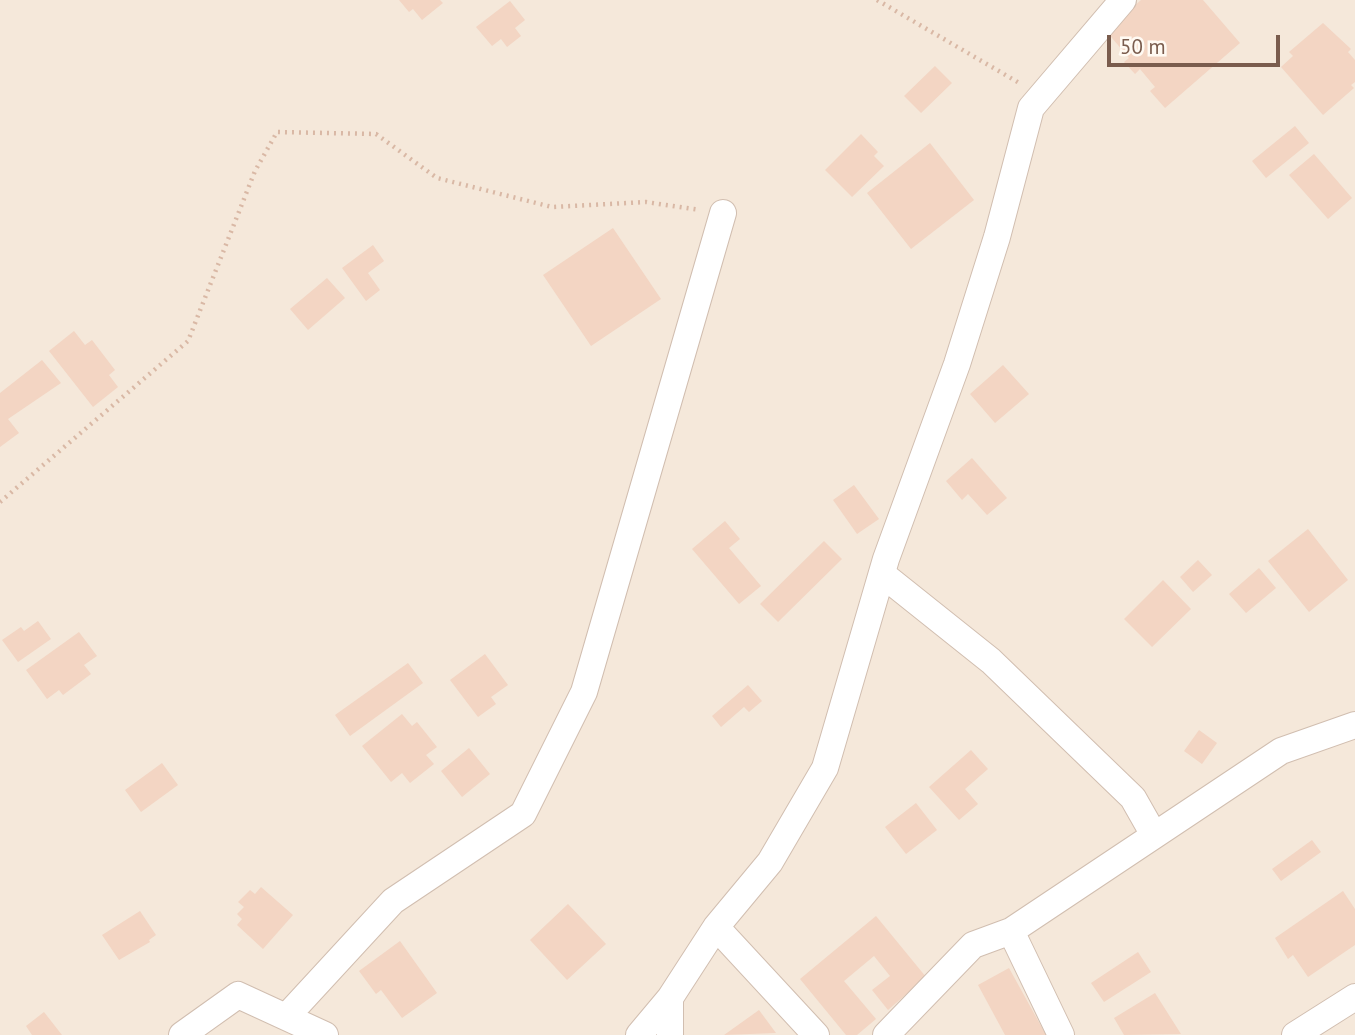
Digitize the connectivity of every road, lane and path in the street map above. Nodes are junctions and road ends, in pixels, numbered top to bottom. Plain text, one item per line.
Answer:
1 (877, 0) edge
2 (1123, 0) edge
3 (1041, 96) junction
4 (723, 213) joint
5 (0, 502) edge
6 (882, 573) junction
7 (1355, 725) edge
8 (1154, 835) junction
9 (716, 927) junction
10 (1011, 931) junction
11 (1355, 997) edge
12 (670, 998) junction
13 (287, 1016) junction
14 (182, 1035) edge
15 (325, 1035) edge
16 (639, 1035) edge
17 (670, 1035) edge
18 (816, 1035) edge
19 (886, 1035) edge
20 (1061, 1035) edge
21 (1295, 1035) edge

1 - 3 path
2 - 3 street
3 - 6 street
4 - 5 path
4 - 13 street
6 - 8 street
6 - 9 street
7 - 8 street
8 - 10 street
9 - 12 street
9 - 18 street
10 - 19 street
10 - 20 street
11 - 21 street
12 - 16 street
12 - 17 street
13 - 14 street
13 - 15 street

